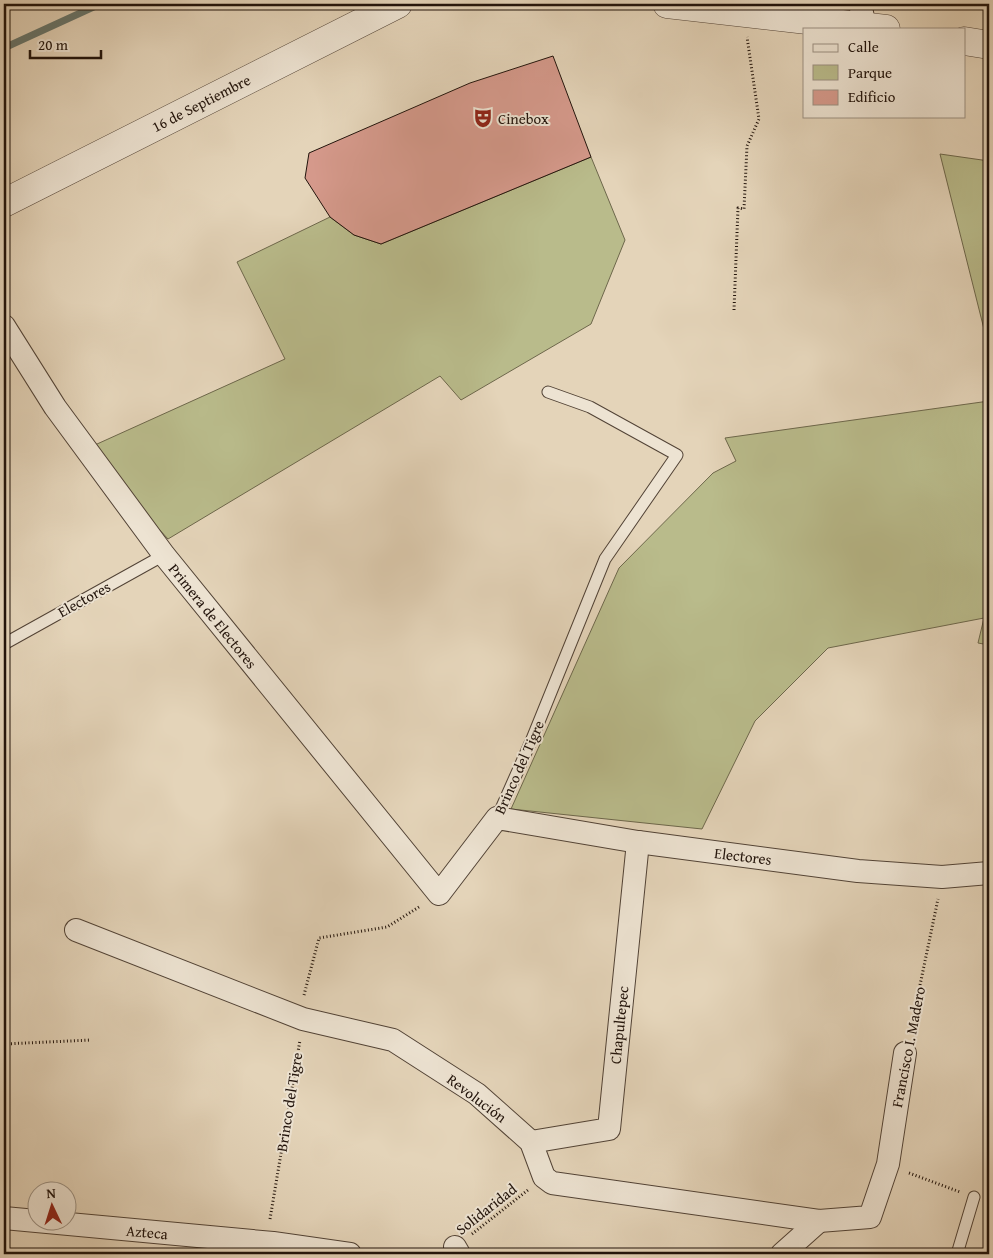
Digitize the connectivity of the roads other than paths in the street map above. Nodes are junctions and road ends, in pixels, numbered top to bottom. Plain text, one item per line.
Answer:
1 (398, 4) edge
2 (667, 4) edge
3 (870, 19) edge
4 (966, 41) edge
5 (989, 45) edge
6 (4, 203) edge
7 (4, 326) edge
8 (548, 392) dead end
9 (164, 555) junction
10 (4, 644) edge
11 (497, 818) junction
12 (638, 842) junction
13 (989, 873) edge
14 (439, 894) joint
15 (76, 930) dead end
16 (906, 1053) road end
17 (531, 1142) junction
18 (974, 1197) road end
19 (4, 1218) edge
20 (819, 1221) junction
21 (237, 1247) edge
22 (350, 1254) edge
23 (782, 1254) edge
24 (957, 1254) edge

1 - 6 street, 16 de Septiembre
2 - 3 street
4 - 5 street
7 - 9 street, Primera de Electores
8 - 11 lane, Brinco del Tigre
9 - 10 lane, Electores
9 - 14 street, Primera de Electores
11 - 12 street, Electores
11 - 14 street, Brinco del Tigre
12 - 13 street, Electores
12 - 17 street, Chapultepec
15 - 17 street, Revolución
16 - 20 street, Francisco I. Madero
17 - 20 street, Revolución
18 - 24 lane
19 - 21 street, Azteca
20 - 23 street
21 - 22 street, Azteca

